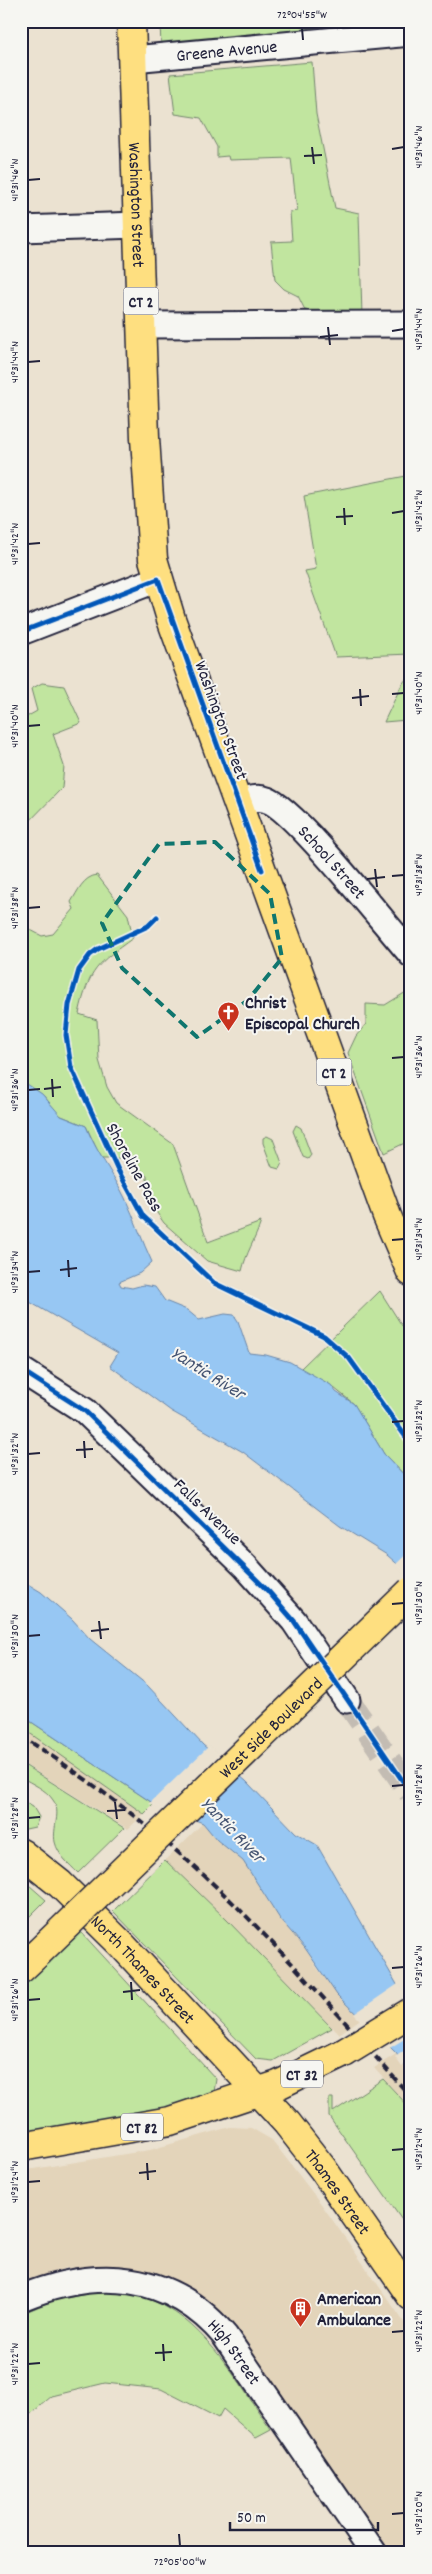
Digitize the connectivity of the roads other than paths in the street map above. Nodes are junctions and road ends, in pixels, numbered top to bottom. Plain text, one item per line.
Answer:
1 (131, 21) edge
2 (411, 33) edge
3 (133, 59) junction
4 (138, 225) junction
5 (21, 229) edge
6 (142, 324) junction
7 (411, 324) edge
8 (158, 579) junction
9 (21, 632) edge
10 (237, 802) junction
11 (411, 954) edge
12 (411, 1272) edge
13 (21, 1370) edge
14 (411, 1591) edge
15 (347, 1700) tunnel mouth
16 (21, 1853) edge
17 (30, 1961) edge
18 (411, 2012) edge
19 (258, 2092) junction
20 (21, 2148) edge
21 (411, 2296) edge
22 (21, 2298) edge
23 (374, 2553) edge

1 - 3 main road, Washington Street / CT 2
2 - 3 street, Greene Avenue
3 - 4 main road, Washington Street / CT 2
4 - 5 street
4 - 6 main road, Washington Street / CT 2
6 - 7 street
6 - 8 main road, Washington Street / CT 2
8 - 9 street
8 - 10 main road, Washington Street / CT 2
10 - 11 street, School Street
10 - 12 main road, Washington Street / CT 2
13 - 15 street, Falls Avenue
14 - 17 main road, West Side Boulevard, bridge
16 - 19 main road, North Thames Street / CT 32
18 - 19 main road, CT 32, bridge
19 - 20 main road, CT 82
19 - 21 main road, Thames Street / CT 32
22 - 23 street, High Street

